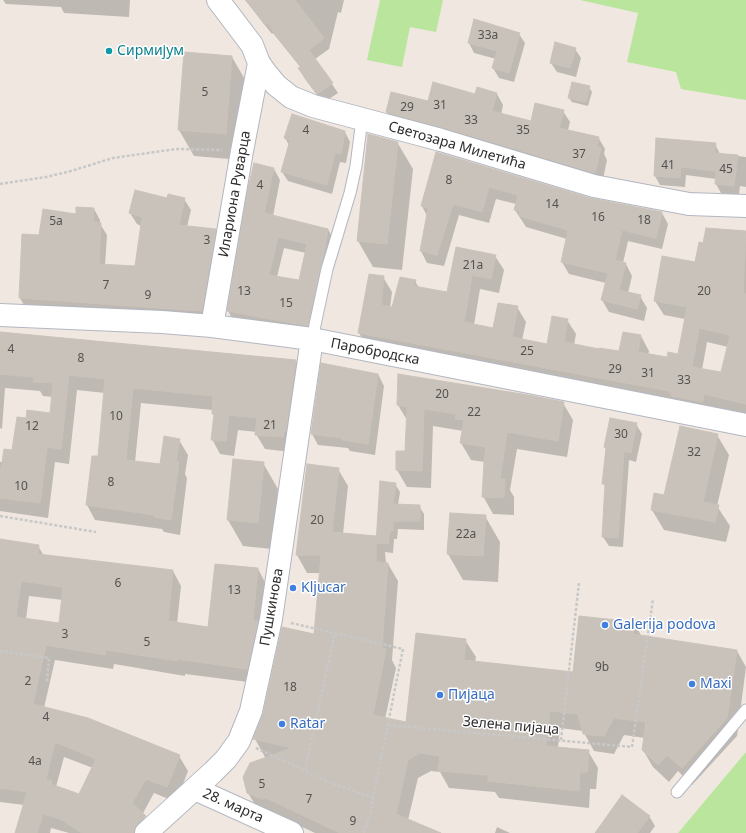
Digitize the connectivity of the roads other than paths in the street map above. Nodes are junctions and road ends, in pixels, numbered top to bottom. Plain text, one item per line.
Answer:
1 (218, 0) edge
2 (259, 63) junction
3 (362, 120) junction
4 (746, 206) edge
5 (0, 315) edge
6 (212, 326) junction
7 (312, 339) junction
8 (746, 425) edge
9 (746, 710) edge
10 (195, 789) junction
11 (677, 792) dead end
12 (146, 833) edge
13 (292, 833) edge

1 - 2 street, Светозара Милетића
2 - 3 street, Светозара Милетића
2 - 6 street, Илариона Руварца
3 - 4 street, Светозара Милетића
3 - 7 lane
5 - 6 street, Паробродска
6 - 7 street, Паробродска
7 - 8 street, Паробродска
7 - 10 street, Пушкинова
9 - 11 lane
10 - 12 street, Пушкинова
10 - 13 street, 28. марта

